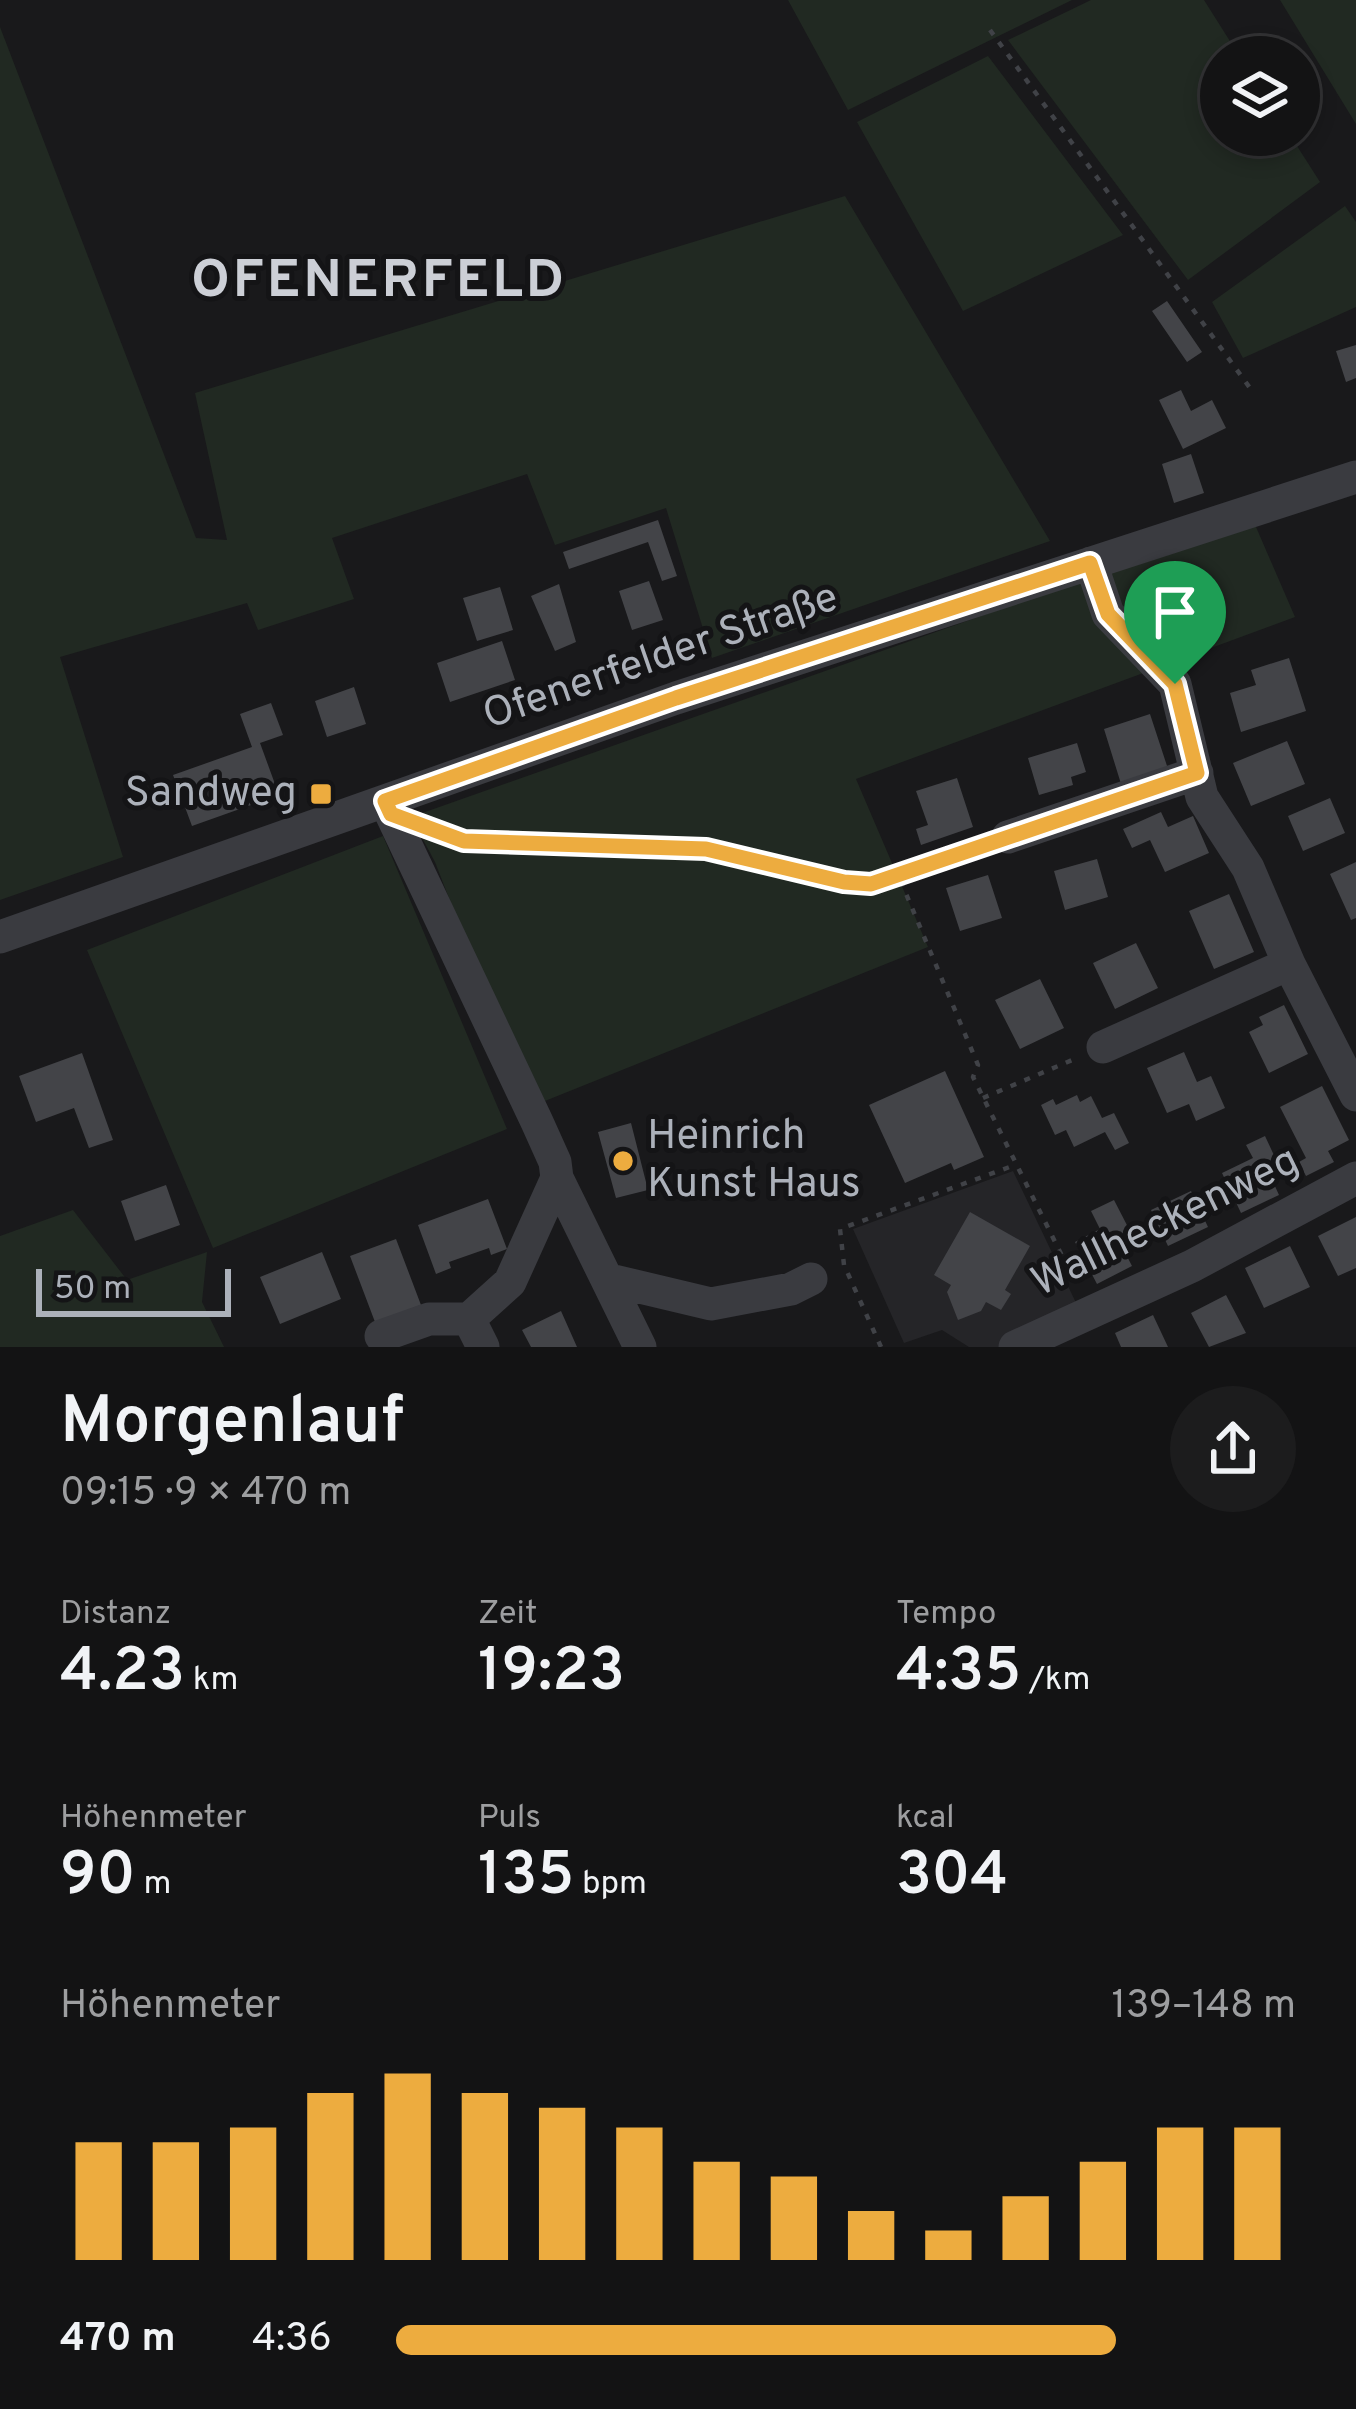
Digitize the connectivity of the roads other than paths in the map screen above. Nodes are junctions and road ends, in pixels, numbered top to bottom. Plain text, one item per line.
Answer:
1 (1356, 477) edge
2 (1090, 563) junction
3 (1197, 773) junction
4 (388, 807) junction
5 (1008, 836) road end
6 (0, 937) edge
7 (1289, 964) junction
8 (1103, 1047) road end
9 (1356, 1095) edge
10 (557, 1178) junction
11 (1356, 1178) edge
12 (811, 1279) dead end
13 (610, 1280) junction
14 (476, 1333) edge
15 (381, 1336) dead end
16 (640, 1347) edge
17 (1015, 1347) edge

1 - 2 street, Ofenerfelder Straße
2 - 3 street
2 - 4 street, Ofenerfelder Straße
3 - 5 street
3 - 7 street
4 - 6 street, Ofenerfelder Straße
4 - 10 street
7 - 8 street
7 - 9 street
10 - 13 street
10 - 14 street
11 - 17 street, Wallheckenweg
12 - 13 street
13 - 16 street
14 - 15 street

